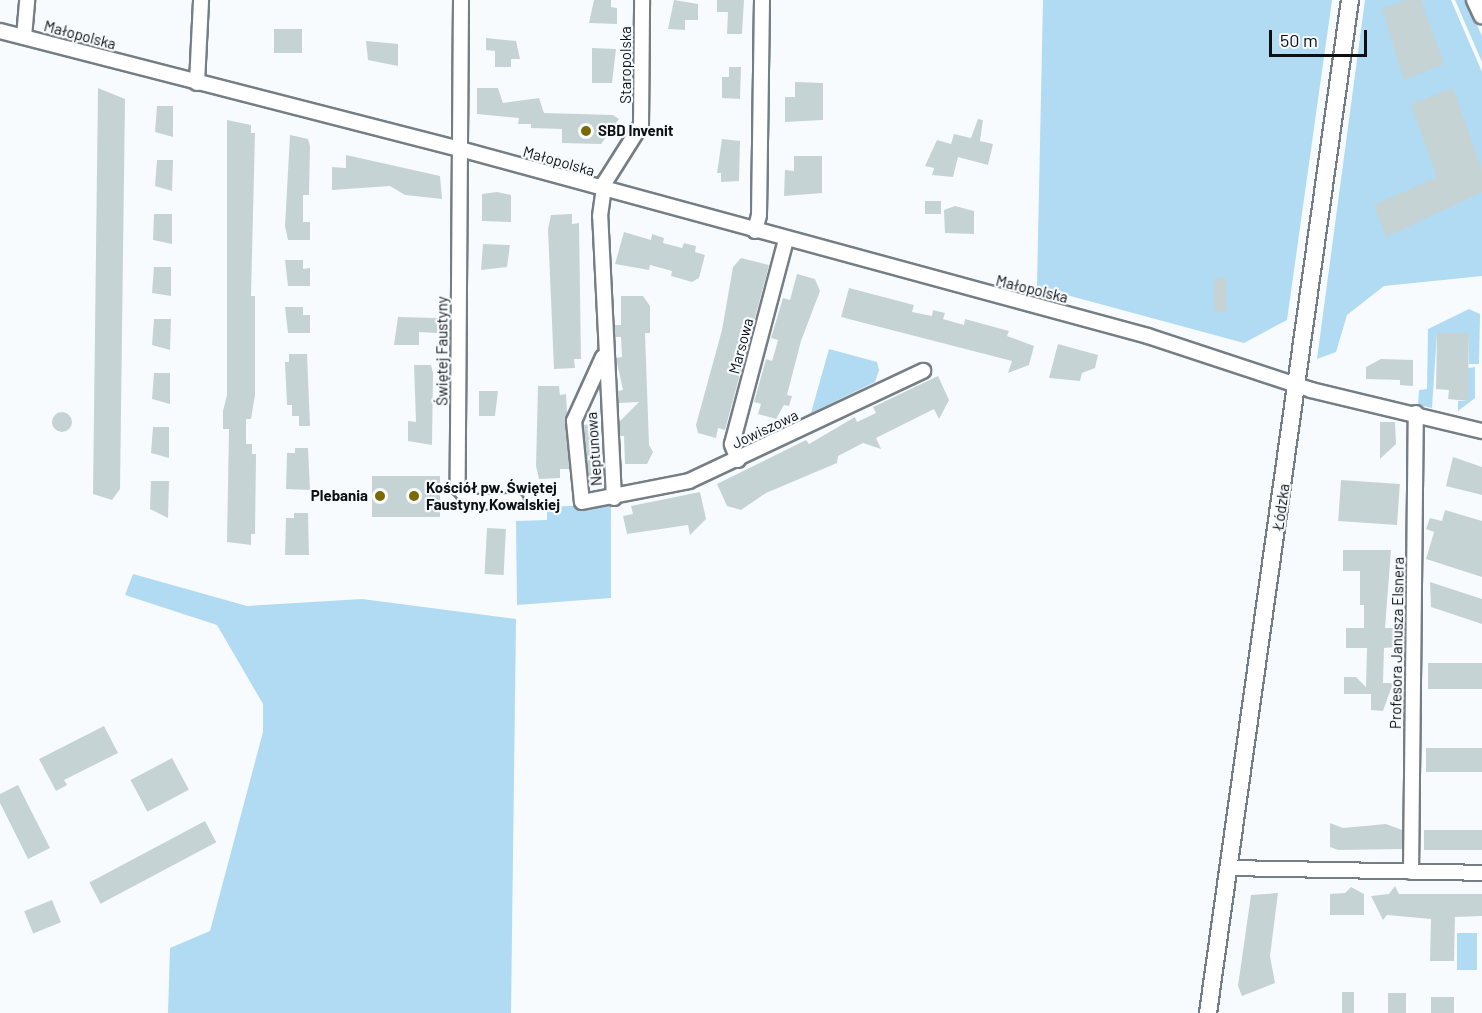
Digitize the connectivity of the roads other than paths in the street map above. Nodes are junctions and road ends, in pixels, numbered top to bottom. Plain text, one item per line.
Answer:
1 (27, 0) edge
2 (201, 0) edge
3 (462, 0) edge
4 (642, 0) edge
5 (762, 0) edge
6 (1350, 0) edge
7 (1475, 0) edge
8 (1482, 15) edge
9 (0, 30) edge
10 (24, 37) junction
11 (197, 83) junction
12 (459, 149) junction
13 (602, 190) junction
14 (755, 231) junction
15 (786, 240) junction
16 (603, 357) junction
17 (923, 371) dead end
18 (1298, 385) junction
19 (1416, 413) junction
20 (1482, 431) edge
21 (738, 460) junction
22 (614, 498) junction
23 (516, 501) dead end
24 (1229, 868) junction
25 (1411, 872) junction
26 (1482, 873) edge
27 (1208, 1013) edge

1 - 10 street, Małopolska
2 - 11 street
3 - 12 street
4 - 13 street, Staropolska
5 - 14 street
6 - 18 street, Łódzka
7 - 8 street
9 - 10 street, Małopolska
10 - 11 street, Małopolska
11 - 12 street, Małopolska
12 - 13 street, Małopolska
12 - 23 street, Świętej Faustyny
13 - 14 street, Małopolska
13 - 16 street, Neptunowa
14 - 15 street, Małopolska
15 - 18 street, Małopolska
15 - 21 street, Marsowa
16 - 22 street, Neptunowa
16 - 22 street, Neptunowa
17 - 21 street, Jowiszowa
18 - 19 street, Małopolska
18 - 24 street, Łódzka
19 - 20 street, Małopolska
19 - 25 street, Profesora Janusza Elsnera
21 - 22 street, Jowiszowa
24 - 25 street
24 - 27 street, Łódzka
25 - 26 street

